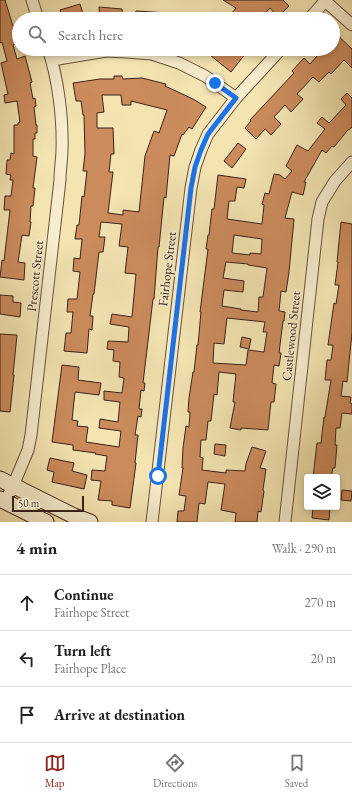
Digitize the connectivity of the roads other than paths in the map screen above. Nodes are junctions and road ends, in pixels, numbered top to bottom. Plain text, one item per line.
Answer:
1 (32, 0) edge
2 (325, 0) edge
3 (36, 12) edge
4 (315, 12) edge
5 (338, 12) edge
6 (340, 14) edge
7 (352, 25) edge
8 (50, 56) edge
9 (158, 56) edge
10 (275, 56) edge
11 (236, 98) junction
12 (352, 162) edge
13 (6, 483) edge
14 (2, 500) edge
15 (46, 522) edge
16 (90, 522) edge
17 (152, 522) edge
18 (285, 522) edge

1 - 3 street
2 - 4 street
2 - 5 street
6 - 7 street
8 - 13 street, Prescott Street
9 - 11 street
10 - 11 street, Fairhope Street
11 - 17 street, Fairhope Street
12 - 18 street, Castlewood Street
13 - 14 street, Prescott Street
13 - 16 main road
14 - 15 main road

